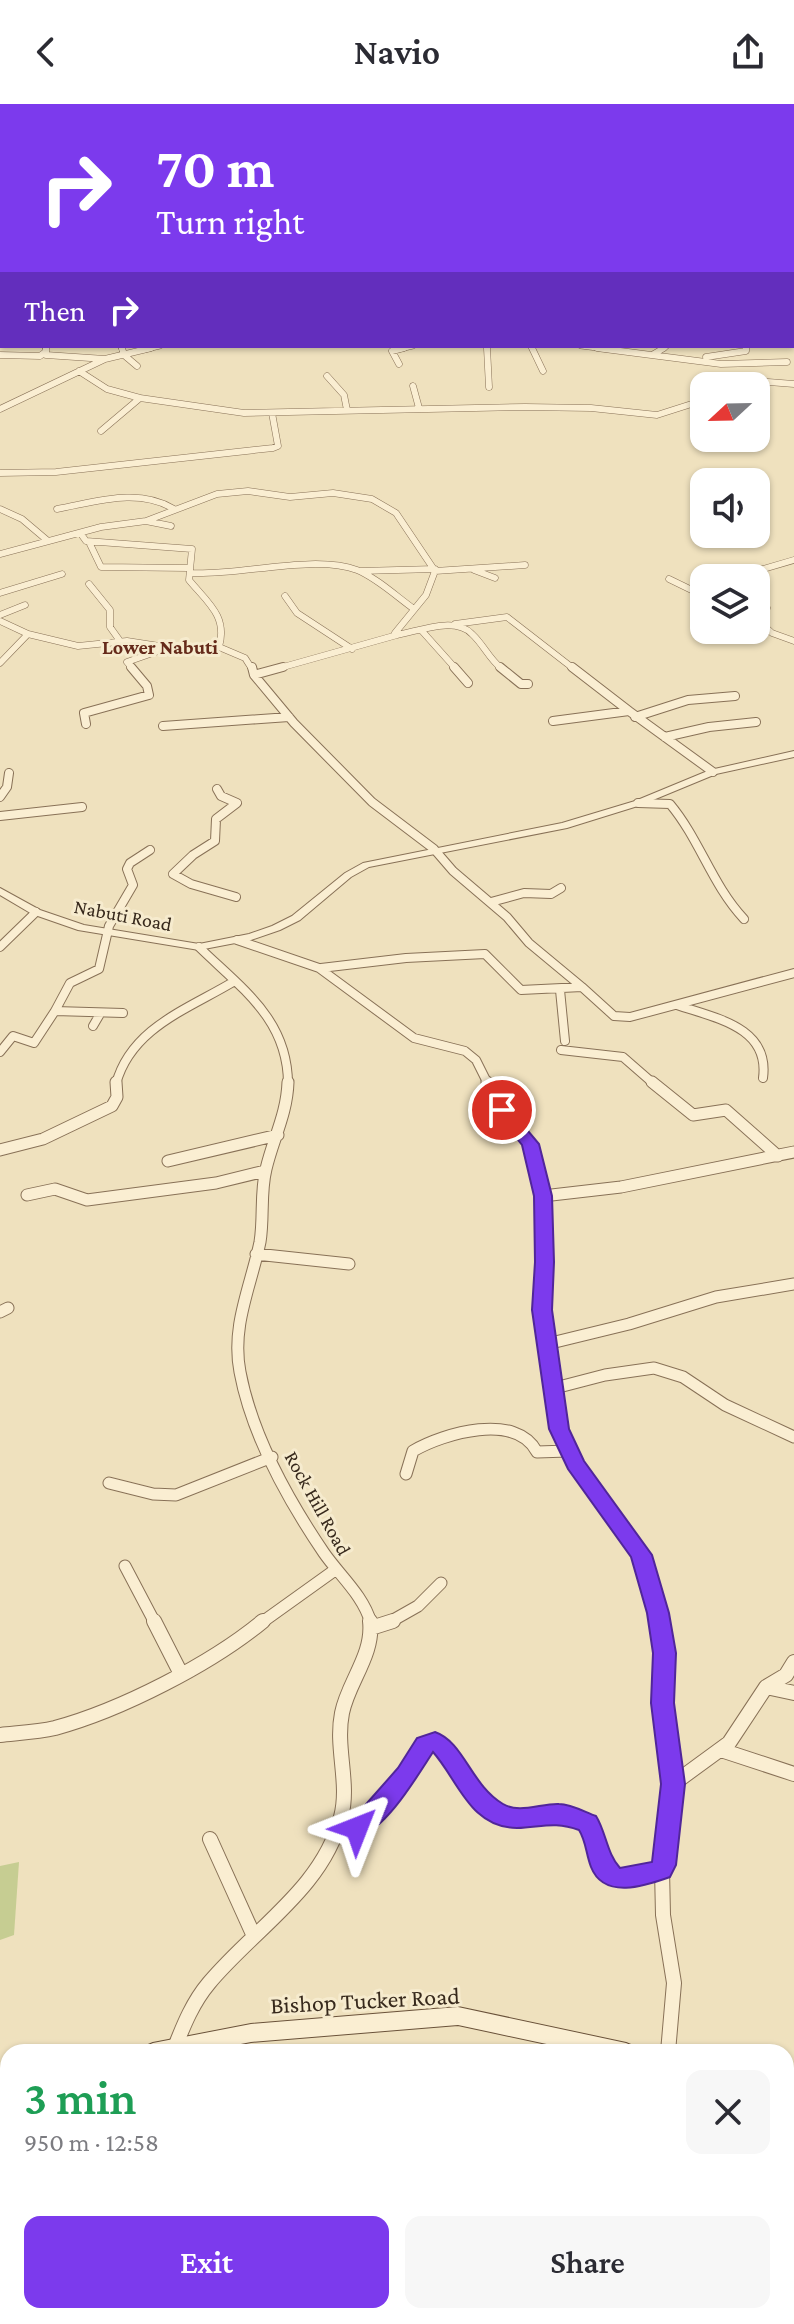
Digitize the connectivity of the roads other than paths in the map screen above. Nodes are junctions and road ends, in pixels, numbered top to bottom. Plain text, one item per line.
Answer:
1 (122, 348) edge
2 (152, 348) edge
3 (405, 348) edge
4 (487, 348) edge
5 (532, 348) edge
6 (597, 348) edge
7 (664, 348) edge
8 (746, 348) edge
9 (45, 350) edge
10 (0, 355) edge
11 (124, 355) junction
12 (652, 355) junction
13 (105, 359) junction
14 (689, 359) junction
15 (787, 362) dead end
16 (399, 364) dead end
17 (721, 364) junction
18 (137, 366) dead end
19 (79, 371) junction
20 (543, 371) dead end
21 (726, 372) edge
22 (327, 376) dead end
23 (770, 384) edge
24 (794, 384) edge
25 (413, 386) dead end
26 (489, 387) dead end
27 (140, 398) junction
28 (690, 404) edge
29 (419, 408) junction
30 (0, 409) edge
31 (347, 410) junction
32 (272, 413) junction
33 (101, 431) dead end
34 (0, 473) edge
35 (0, 509) edge
36 (57, 509) dead end
37 (174, 509) junction
38 (146, 521) junction
39 (171, 526) dead end
40 (81, 534) junction
41 (48, 541) junction
42 (89, 542) junction
43 (0, 554) edge
44 (794, 560) edge
45 (525, 565) dead end
46 (770, 567) edge
47 (472, 569) junction
48 (435, 570) junction
49 (189, 571) junction
50 (360, 571) junction
51 (62, 574) dead end
52 (495, 578) dead end
53 (669, 579) dead end
54 (89, 584) dead end
55 (690, 589) edge
56 (2, 590) edge
57 (285, 596) dead end
58 (25, 605) dead end
59 (414, 609) junction
60 (0, 618) edge
61 (455, 624) junction
62 (422, 631) junction
63 (770, 631) edge
64 (28, 634) junction
65 (397, 635) junction
66 (120, 641) junction
67 (794, 641) edge
68 (219, 647) junction
69 (169, 648) junction
70 (352, 649) junction
71 (2, 660) edge
72 (254, 675) junction
73 (468, 683) dead end
74 (528, 684) dead end
75 (735, 696) dead end
76 (632, 714) junction
77 (289, 717) junction
78 (553, 721) dead end
79 (756, 722) dead end
80 (86, 724) dead end
81 (163, 726) dead end
82 (665, 737) junction
83 (794, 754) edge
84 (713, 772) junction
85 (9, 773) dead end
86 (217, 789) dead end
87 (0, 797) edge
88 (638, 803) junction
89 (82, 807) dead end
90 (0, 816) edge
91 (434, 849) junction
92 (150, 850) dead end
93 (561, 888) dead end
94 (0, 891) edge
95 (236, 897) dead end
96 (491, 902) junction
97 (36, 912) junction
98 (744, 919) dead end
99 (107, 934) junction
100 (237, 940) junction
101 (0, 947) edge
102 (199, 947) junction
103 (319, 968) junction
104 (793, 974) edge
105 (233, 982) junction
106 (582, 987) junction
107 (560, 990) junction
108 (677, 1005) junction
109 (55, 1011) junction
110 (123, 1013) dead end
111 (100, 1014) junction
112 (93, 1026) dead end
113 (0, 1052) edge
114 (763, 1078) dead end
115 (278, 1135) junction
116 (0, 1150) edge
117 (793, 1153) edge
118 (778, 1156) junction
119 (168, 1161) dead end
120 (265, 1171) junction
121 (27, 1195) dead end
122 (543, 1196) junction
123 (256, 1254) junction
124 (349, 1264) dead end
125 (794, 1284) edge
126 (547, 1344) junction
127 (555, 1388) junction
128 (794, 1437) edge
129 (568, 1451) junction
130 (272, 1457) junction
131 (406, 1474) dead end
132 (109, 1483) dead end
133 (125, 1566) dead end
134 (335, 1570) junction
135 (441, 1583) dead end
136 (371, 1628) junction
137 (794, 1662) edge
138 (180, 1672) junction
139 (766, 1687) junction
140 (794, 1693) edge
141 (0, 1735) edge
142 (721, 1750) junction
143 (794, 1774) edge
144 (673, 1784) junction
145 (336, 1834) junction
146 (210, 1839) dead end
147 (662, 1870) junction
148 (253, 1934) junction
149 (176, 2044) edge
150 (191, 2044) edge
151 (589, 2044) edge
152 (669, 2044) edge

1 - 11 street
2 - 11 street
3 - 16 street
4 - 26 street
5 - 20 street
6 - 12 street
7 - 12 street
8 - 14 street
9 - 10 street
9 - 13 street
11 - 13 street
11 - 18 street
12 - 14 street
13 - 19 street
14 - 17 street
15 - 17 street
17 - 21 street
19 - 27 street
19 - 30 street
22 - 31 street
23 - 24 street
25 - 29 street
27 - 32 street
27 - 33 street
28 - 29 street
29 - 31 street
31 - 32 street
32 - 34 street
35 - 41 street
36 - 37 street
37 - 38 street
37 - 48 street
38 - 39 street
38 - 40 street
40 - 41 street
40 - 42 street
41 - 43 street
42 - 49 street
42 - 49 street
44 - 46 street
45 - 47 street
47 - 48 street
47 - 52 street
48 - 50 street
48 - 59 street
49 - 50 street
49 - 68 street
50 - 59 street
51 - 56 street
53 - 55 street
54 - 66 street
57 - 70 street
58 - 60 street
59 - 65 street
60 - 64 street
61 - 62 street
61 - 74 street
61 - 76 street
62 - 65 street
62 - 73 street
63 - 67 street
64 - 66 street
64 - 71 street
65 - 70 street
66 - 69 street
68 - 69 street
68 - 72 street
69 - 80 street
70 - 72 street
72 - 77 street
75 - 76 street
76 - 78 street
76 - 82 street
77 - 81 street
77 - 91 street
79 - 82 street
82 - 84 street
83 - 84 street, Nabuti Road
84 - 88 street, Nabuti Road
85 - 87 street
86 - 95 street
88 - 91 street, Nabuti Road
88 - 98 street
89 - 90 street
91 - 96 street
91 - 100 street, Nabuti Road
92 - 99 street
93 - 96 street
94 - 97 street, Nabuti Road
96 - 106 street
97 - 99 street, Nabuti Road
97 - 101 street
99 - 102 street, Nabuti Road
99 - 109 street
100 - 102 street, Nabuti Road
100 - 103 street
102 - 105 street, Rock Hill Road
103 - 107 street
103 - 122 street
104 - 108 street
105 - 115 street, Rock Hill Road
105 - 116 street
106 - 107 street
106 - 108 street
107 - 118 street
108 - 114 street
109 - 111 street
109 - 113 street
110 - 111 street
111 - 112 street
115 - 119 street
115 - 120 street, Rock Hill Road
117 - 118 street
118 - 122 street
120 - 121 street
120 - 123 street, Rock Hill Road
122 - 126 street
123 - 124 street
123 - 130 street, Rock Hill Road
125 - 126 street
126 - 127 street
127 - 128 street
127 - 129 street
129 - 131 street
129 - 144 street
130 - 132 street
130 - 134 street, Rock Hill Road
133 - 138 street
134 - 136 street, Rock Hill Road
134 - 138 street
135 - 136 street
136 - 145 street
137 - 139 street
138 - 141 street
139 - 140 street
139 - 142 street
142 - 143 street
142 - 144 street
144 - 147 street
145 - 147 street
145 - 148 street
146 - 148 street
147 - 152 street
148 - 149 street
150 - 151 main road, Bishop Tucker Road

